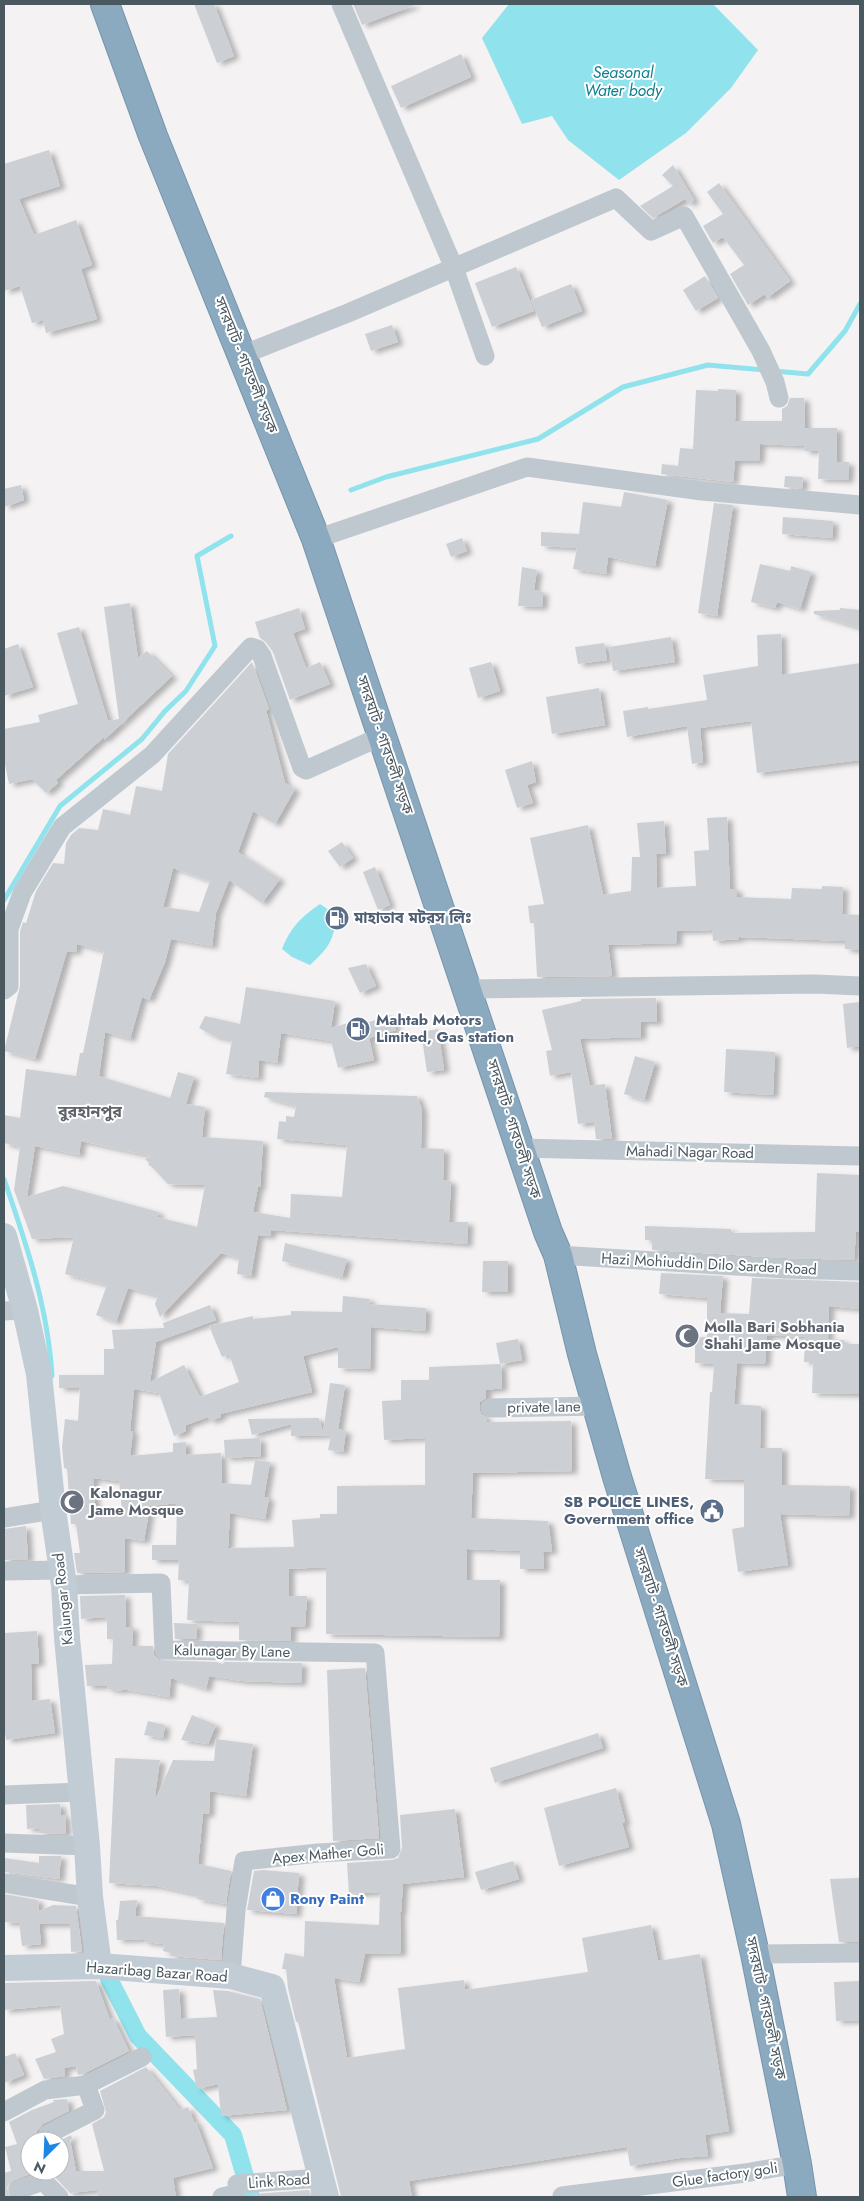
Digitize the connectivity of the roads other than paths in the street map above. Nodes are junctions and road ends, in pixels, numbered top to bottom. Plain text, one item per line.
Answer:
1 (105, 4) edge
2 (341, 4) edge
3 (454, 268) junction
4 (242, 355) junction
5 (485, 356) dead end
6 (777, 390) dead end
7 (860, 505) edge
8 (316, 539) junction
9 (382, 736) junction
10 (860, 986) edge
11 (467, 989) junction
12 (4, 990) edge
13 (520, 1148) junction
14 (860, 1156) edge
15 (4, 1236) edge
16 (558, 1255) junction
17 (860, 1271) edge
18 (15, 1310) edge
19 (597, 1406) junction
20 (490, 1408) dead end
21 (53, 1510) junction
22 (4, 1518) edge
23 (4, 1570) edge
24 (62, 1577) junction
25 (375, 1653) joint
26 (81, 1792) junction
27 (4, 1795) edge
28 (4, 1843) edge
29 (87, 1846) junction
30 (4, 1883) edge
31 (90, 1896) junction
32 (860, 1953) edge
33 (755, 1954) junction
34 (99, 1966) junction
35 (4, 1968) edge
36 (231, 1976) junction
37 (142, 2057) dead end
38 (86, 2085) junction
39 (4, 2112) edge
40 (54, 2131) edge
41 (798, 2164) junction
42 (33, 2181) edge
43 (46, 2181) edge
44 (323, 2188) edge
45 (231, 2192) edge
46 (13, 2193) edge
47 (562, 2196) dead end
48 (59, 2197) edge
49 (802, 2197) edge

1 - 4 highway, সদরঘাট - গাবতলী সড়ক
2 - 3 street
3 - 4 street
3 - 5 street
3 - 6 street
4 - 8 highway, সদরঘাট - গাবতলী সড়ক
7 - 8 street
8 - 9 highway, সদরঘাট - গাবতলী সড়ক
9 - 11 highway, সদরঘাট - গাবতলী সড়ক
9 - 12 street
10 - 11 street
11 - 13 highway, সদরঘাট - গাবতলী সড়ক
13 - 14 street, Mahadi Nagar Road
13 - 16 highway, সদরঘাট - গাবতলী সড়ক
15 - 18 street, Kalungar Road
16 - 17 street, Hazi Mohiuddin Dilo Sarder Road
16 - 19 highway, সদরঘাট - গাবতলী সড়ক
18 - 21 street, Kalungar Road
19 - 20 street, private lane
19 - 33 highway, সদরঘাট - গাবতলী সড়ক
21 - 22 street
21 - 24 street, Kalungar Road
23 - 24 street
24 - 25 street, Kalunagar By Lane
24 - 26 street, Kalungar Road
25 - 36 street, Apex Mather Goli
26 - 27 street
26 - 29 street, Kalungar Road
28 - 29 street
29 - 31 street, Kalungar Road
30 - 31 street
31 - 34 street, Kalungar Road
32 - 33 street
33 - 41 highway, সদরঘাট - গাবতলী সড়ক
34 - 35 street, Hazaribag Bazar Road
34 - 36 street, Hazaribag Bazar Road
36 - 44 street, Hazaribag Bazar Road
37 - 38 street
38 - 39 street
38 - 40 street
41 - 47 street, Glue factory goli
41 - 49 highway, সদরঘাট - গাবতলী সড়ক
42 - 46 street
43 - 48 street
44 - 45 street, Link Road

